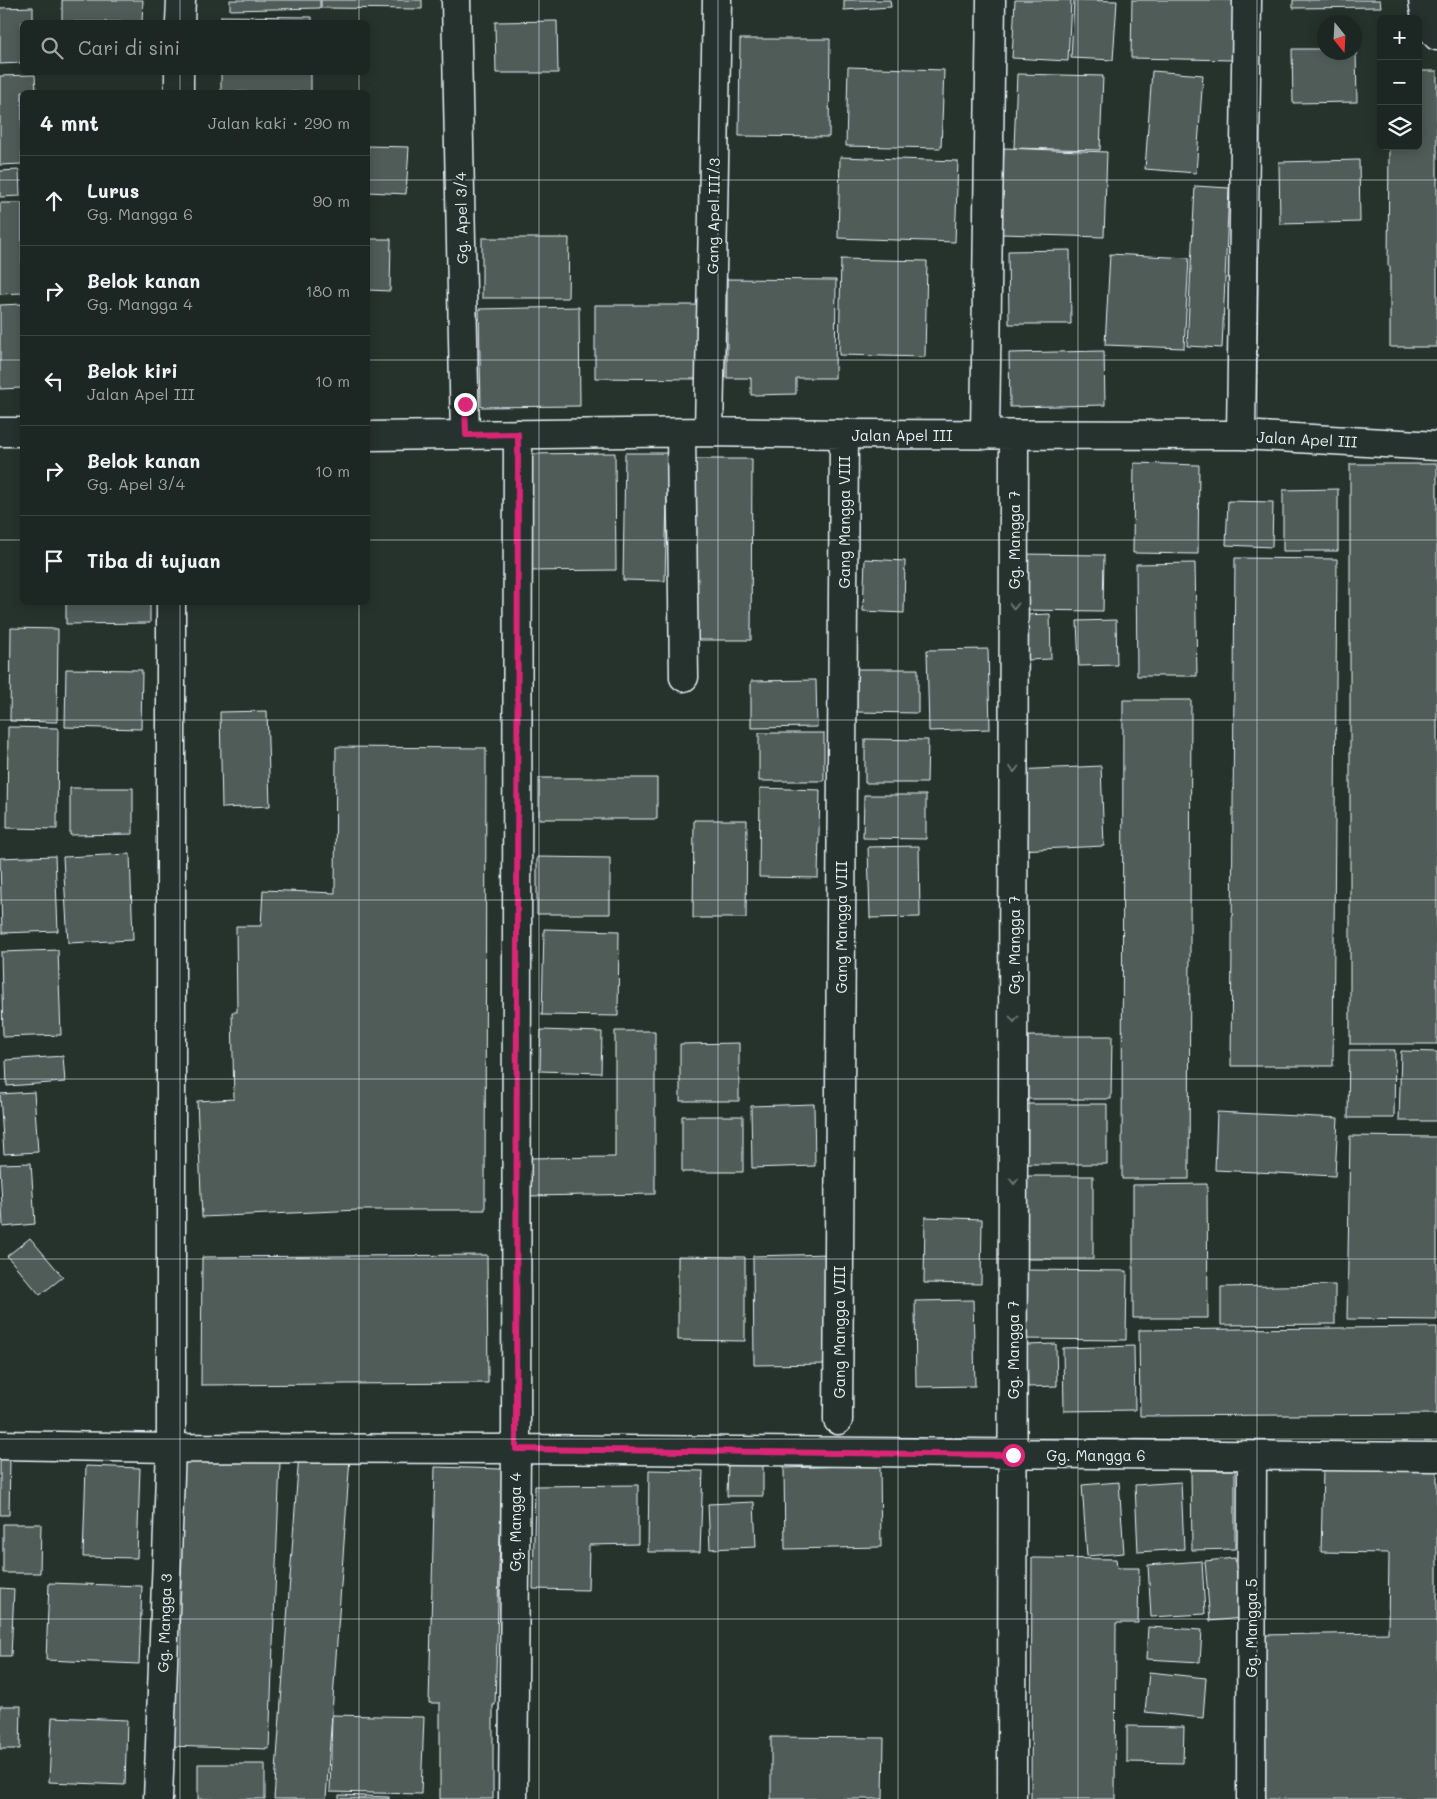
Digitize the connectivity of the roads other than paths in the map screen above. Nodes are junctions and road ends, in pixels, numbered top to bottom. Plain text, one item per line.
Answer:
1 (181, 0) edge
2 (456, 0) edge
3 (717, 0) edge
4 (991, 0) edge
5 (1247, 0) edge
6 (1423, 0) edge
7 (180, 20) edge
8 (1437, 36) edge
9 (179, 75) edge
10 (179, 90) edge
11 (0, 432) edge
12 (20, 432) edge
13 (709, 432) junction
14 (681, 433) junction
15 (518, 434) junction
16 (844, 434) junction
17 (466, 435) junction
18 (986, 435) junction
19 (1014, 435) junction
20 (1241, 435) junction
21 (370, 436) edge
22 (1437, 446) edge
23 (171, 605) edge
24 (684, 677) dead end
25 (838, 1420) dead end
26 (0, 1445) edge
27 (171, 1448) junction
28 (516, 1449) junction
29 (1013, 1455) junction
30 (1252, 1457) junction
31 (1437, 1457) edge
32 (158, 1799) edge
33 (513, 1799) edge
34 (1012, 1799) edge
35 (1251, 1799) edge

1 - 7 street
2 - 17 street, Gg. Apel 3/4
3 - 13 street, Gang Apel III/3
4 - 18 street
5 - 20 street
6 - 8 street
9 - 10 street
11 - 12 street
13 - 14 street, Jalan Apel III
13 - 16 street, Jalan Apel III
14 - 15 street, Jalan Apel III
14 - 24 street
15 - 17 street, Jalan Apel III
15 - 28 street, Gg. Mangga 4
16 - 18 street, Jalan Apel III
16 - 25 street, Gang Mangga VIII
17 - 21 street, Jalan Apel III
18 - 19 street, Jalan Apel III
19 - 20 street, Jalan Apel III
19 -> 29 street, Gg. Mangga 7
20 - 22 street, Jalan Apel III
23 - 27 street, Gg. Mangga 3
26 - 27 street, Gg. Mangga 6
27 - 28 street, Gg. Mangga 6
27 - 32 street, Gg. Mangga 3
28 - 29 street, Gg. Mangga 6
28 - 33 street, Gg. Mangga 4
29 - 30 street, Gg. Mangga 6
29 - 34 street, Gg. Mangga 7
30 - 31 street, Gg. Mangga 6
30 - 35 street, Gg. Mangga 5

